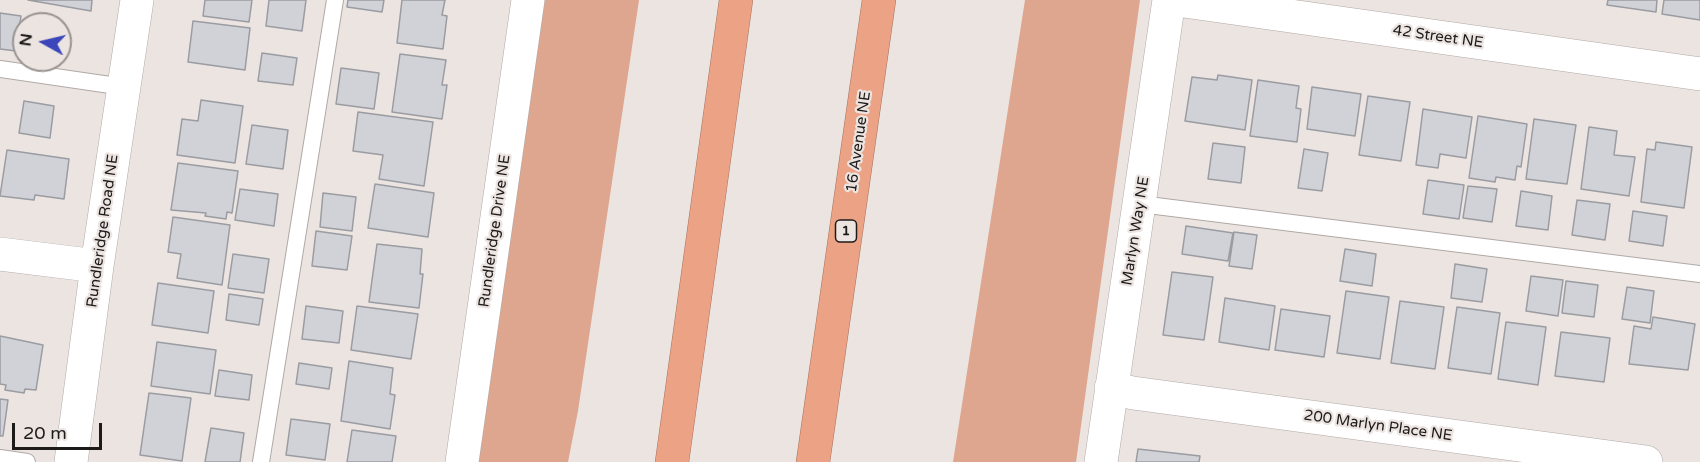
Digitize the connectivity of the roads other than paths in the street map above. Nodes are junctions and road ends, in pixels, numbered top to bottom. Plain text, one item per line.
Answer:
1 (137, 0) edge
2 (334, 0) edge
3 (528, 0) edge
4 (736, 0) edge
5 (879, 0) edge
6 (1169, 0) edge
7 (1177, 0) edge
8 (0, 69) edge
9 (1700, 74) edge
10 (124, 87) junction
11 (1140, 204) junction
12 (0, 254) edge
13 (97, 266) junction
14 (1700, 274) edge
15 (1111, 388) junction
16 (0, 458) edge
17 (27, 462) edge
18 (71, 462) edge
19 (261, 462) edge
20 (462, 462) edge
21 (672, 462) edge
22 (813, 462) edge
23 (1101, 462) edge
24 (1646, 462) edge

1 - 10 street, Rundleridge Road NE
2 - 19 lane
3 - 20 street, Rundleridge Drive NE
4 - 21 highway
5 - 22 highway, 16 Avenue NE / 1
6 - 11 street, Marlyn Way NE
7 - 9 street, 42 Street NE
8 - 10 lane
10 - 13 street, Rundleridge Road NE
11 - 14 lane
11 - 15 street, Marlyn Way NE
12 - 13 street
13 - 18 street, Rundleridge Road NE
15 - 23 street, Marlyn Way NE
15 - 24 street, 200 Marlyn Place NE
16 - 17 lane

